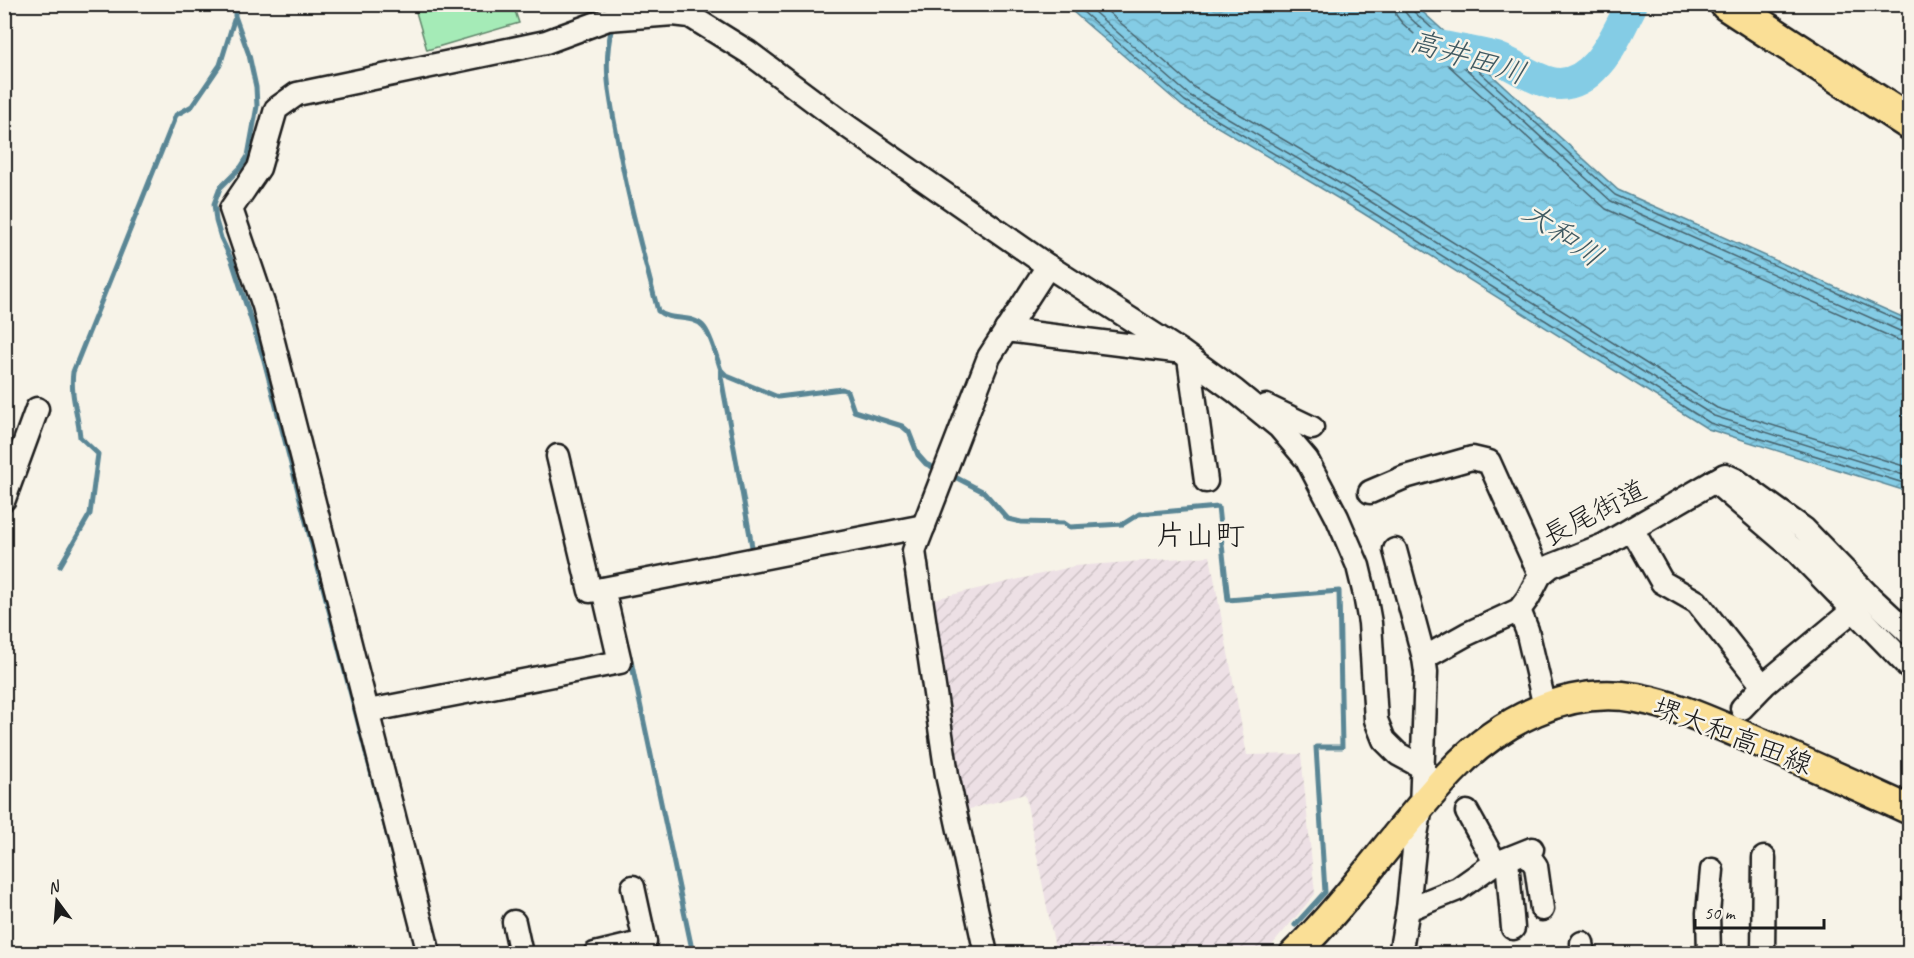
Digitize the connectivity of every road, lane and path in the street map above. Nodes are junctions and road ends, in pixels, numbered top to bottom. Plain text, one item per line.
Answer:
1 (1727, 4) edge
2 (1910, 123) edge
3 (1048, 266) junction
4 (1006, 330) junction
5 (1184, 354) junction
6 (1235, 392) junction
7 (37, 409) dead end
8 (1312, 428) dead end
9 (558, 456) dead end
10 (1206, 481) dead end
11 (1370, 492) dead end
12 (4, 499) edge
13 (924, 526) junction
14 (1632, 529) junction
15 (1395, 550) dead end
16 (1540, 575) junction
17 (603, 589) junction
18 (1859, 602) junction
19 (1519, 610) junction
20 (1910, 634) edge
21 (1424, 658) junction
22 (1910, 668) edge
23 (1763, 686) junction
24 (1545, 707) junction
25 (1742, 708) dead end
26 (368, 711) junction
27 (1424, 768) junction
28 (1421, 808) junction
29 (1910, 810) edge
30 (1467, 812) dead end
31 (1515, 856) junction
32 (1764, 858) dead end
33 (1712, 870) dead end
34 (633, 887) dead end
35 (1408, 909) junction
36 (1542, 909) dead end
37 (514, 922) dead end
38 (1513, 928) dead end
39 (429, 954) edge
40 (521, 954) edge
41 (595, 954) edge
42 (986, 954) edge
43 (1294, 954) edge
44 (1400, 954) edge
45 (1709, 954) edge
46 (1763, 954) edge

1 - 2 highway
3 - 4 street
3 - 5 street
3 - 26 street
4 - 5 street
4 - 13 street
5 - 6 street
5 - 10 street
6 - 8 street
6 - 27 street
7 - 12 street
9 - 17 street
11 - 16 street
13 - 17 street
13 - 42 street
14 - 16 street, 長尾街道
14 - 18 street, 長尾街道
14 - 23 street
15 - 21 street
16 - 19 street, 長尾街道
17 - 26 street
18 - 20 street
18 - 22 street
18 - 23 street
19 - 21 street
19 - 24 street
21 - 27 street
23 - 25 street
24 - 28 main road, 堺大和高田線
24 - 29 main road, 堺大和高田線
26 - 39 street
27 - 28 street
28 - 35 street
28 - 43 main road, 堺大和高田線
30 - 31 street
31 - 35 street
31 - 36 street
31 - 38 street
32 - 46 street
33 - 45 street
34 - 41 street
35 - 44 street
37 - 40 street

